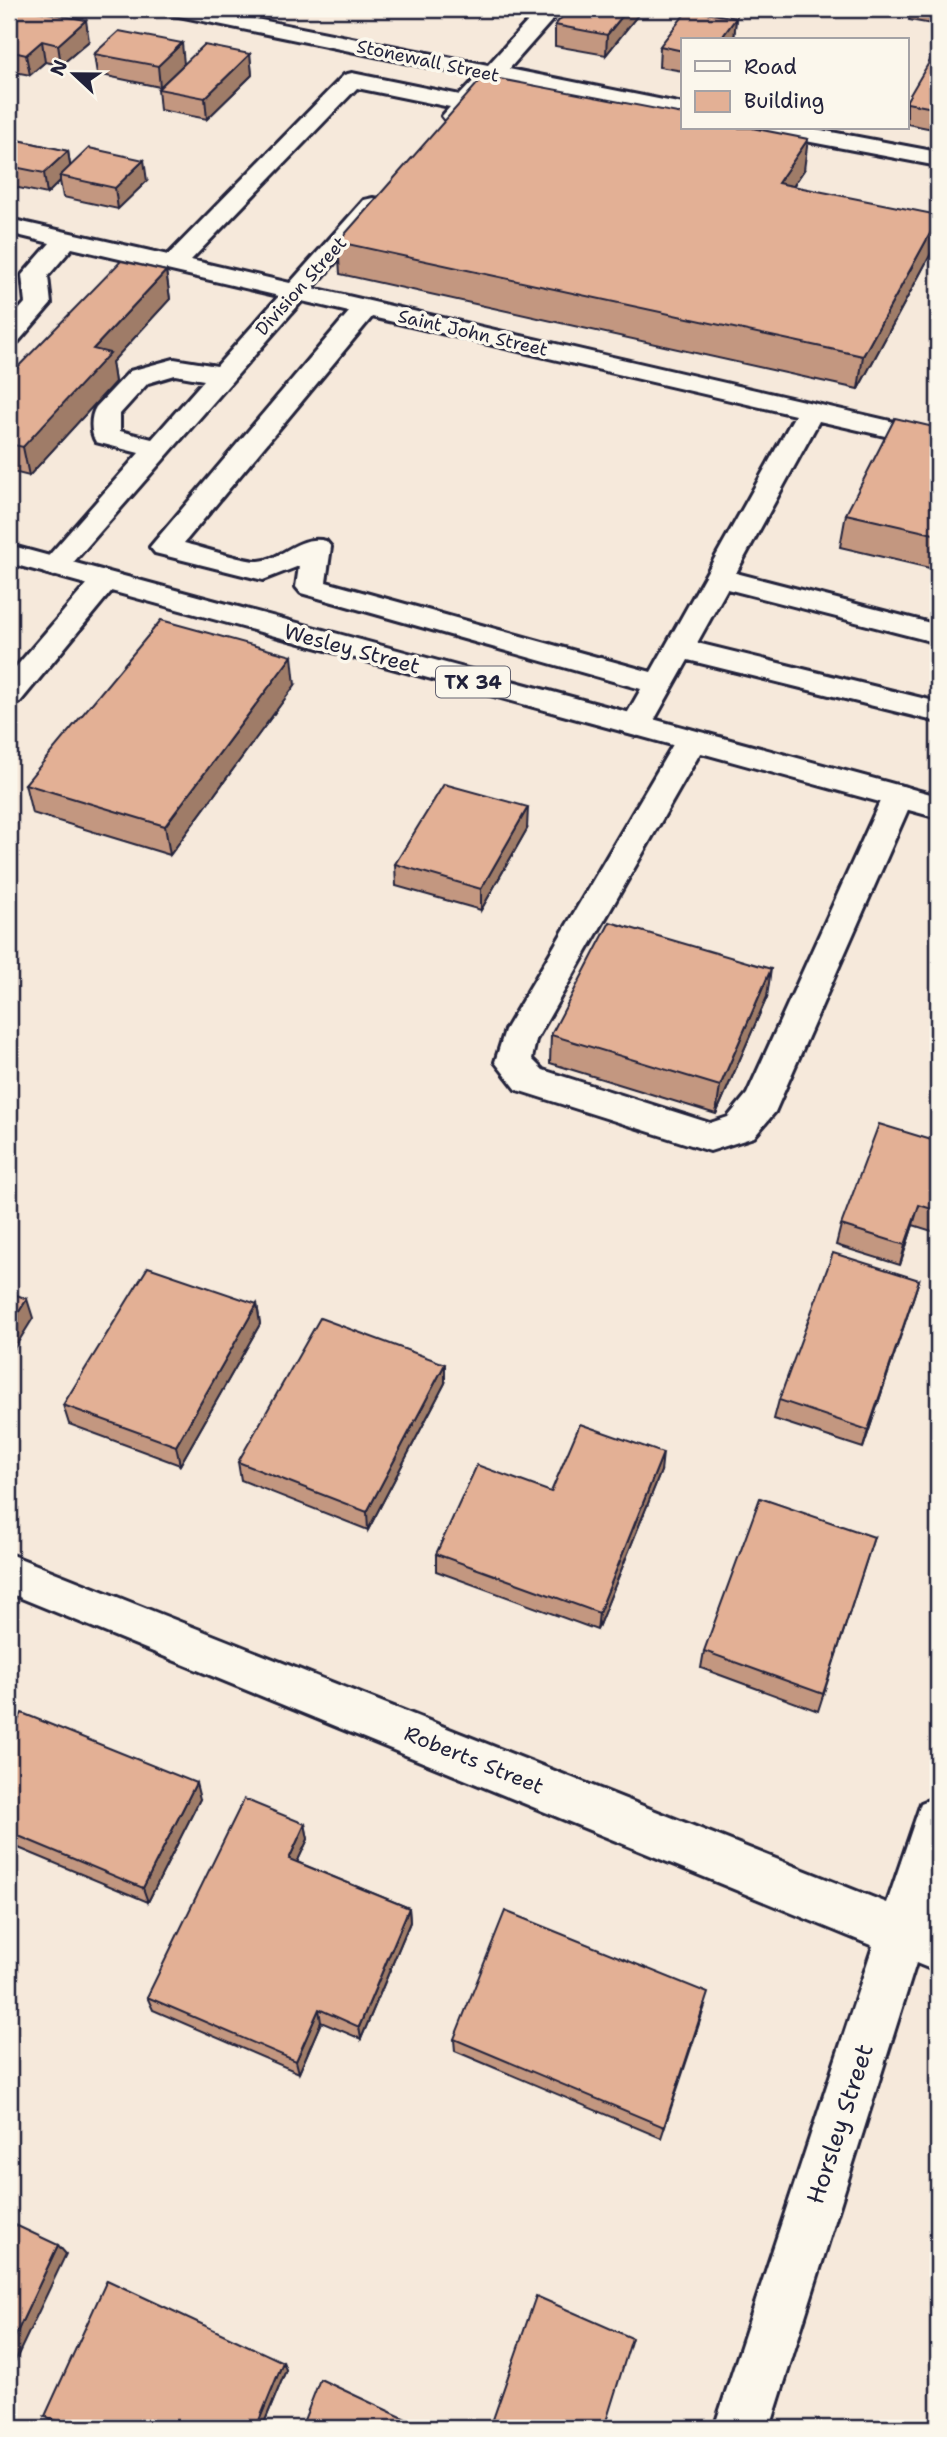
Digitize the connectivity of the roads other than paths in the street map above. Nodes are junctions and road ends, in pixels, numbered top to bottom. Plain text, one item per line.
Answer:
1 (174, 9) edge
2 (551, 9) edge
3 (491, 74) junction
4 (465, 103) junction
5 (681, 111) edge
6 (785, 130) edge
7 (438, 133) edge
8 (938, 159) edge
9 (393, 182) edge
10 (9, 226) edge
11 (67, 239) junction
12 (174, 264) junction
13 (295, 292) junction
14 (366, 308) junction
15 (9, 336) edge
16 (222, 375) junction
17 (811, 411) junction
18 (936, 435) edge
19 (157, 449) junction
20 (9, 554) edge
21 (54, 567) junction
22 (718, 578) junction
23 (104, 582) junction
24 (938, 634) edge
25 (679, 648) junction
26 (658, 684) junction
27 (9, 695) edge
28 (938, 712) edge
29 (636, 726) junction
30 (691, 741) junction
31 (898, 796) junction
32 (938, 807) edge
33 (9, 1573) edge
34 (938, 1819) edge
35 (920, 1940) edge
36 (742, 2428) edge

1 - 3 street, Stonewall Street
2 - 3 street
3 - 4 street
3 - 5 street, Stonewall Street
4 - 7 street
4 - 12 street
6 - 8 street
9 - 13 street, Division Street
10 - 11 street, Saint John Street
11 - 12 street, Saint John Street
11 - 15 street
12 - 13 street, Saint John Street
13 - 14 street, Saint John Street
13 - 16 street, Division Street
14 - 17 street, Saint John Street
14 - 26 street
16 - 19 street, Division Street
16 - 19 street
17 - 18 street, Saint John Street
17 - 22 street
19 - 21 street, Division Street
20 - 21 street, Wesley Street / TX 34
21 - 23 street, Wesley Street / TX 34
22 - 24 street
22 - 25 street
23 - 27 street
23 - 29 street, Wesley Street / TX 34
25 - 26 street
25 - 28 street
26 - 29 street
29 - 30 street, Wesley Street / TX 34
30 - 31 street, Wesley Street / TX 34
30 - 31 street
31 - 32 street, Wesley Street / TX 34
33 - 35 street, Roberts Street
34 - 35 street, Horsley Street
35 - 36 street, Horsley Street

